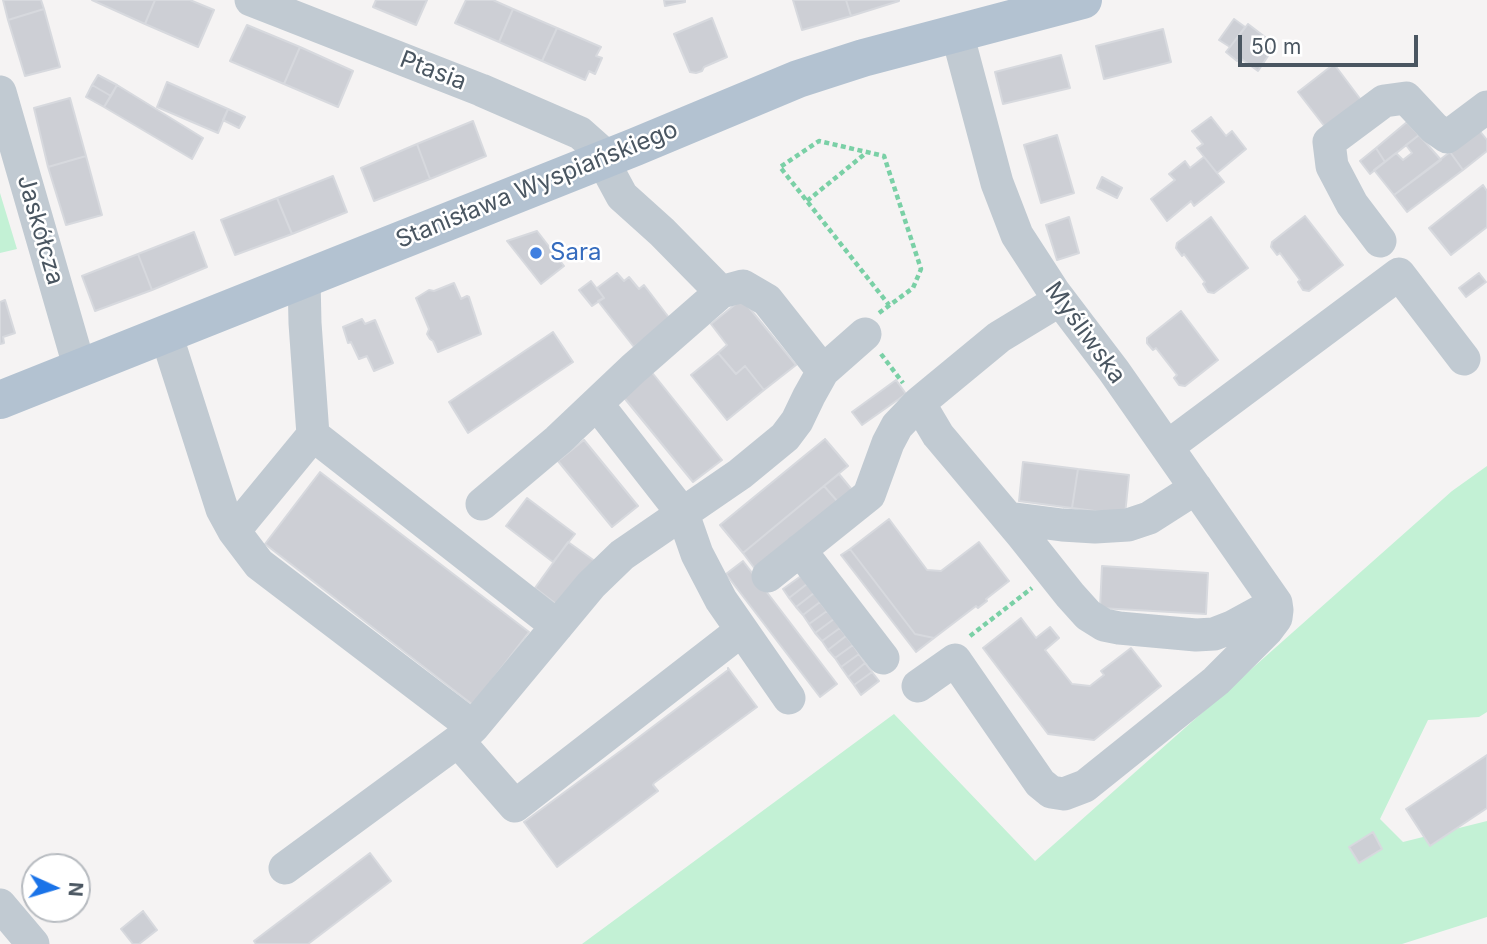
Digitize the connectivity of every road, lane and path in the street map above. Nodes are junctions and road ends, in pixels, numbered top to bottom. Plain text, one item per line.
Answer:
1 (251, 0) edge
2 (1083, 0) edge
3 (1018, 8) edge
4 (957, 33) junction
5 (0, 92) edge
6 (1487, 107) edge
7 (867, 152) junction
8 (604, 158) junction
9 (807, 201) junction
10 (1380, 241) dead end
11 (304, 278) junction
12 (721, 292) junction
13 (1060, 300) junction
14 (889, 305) junction
15 (166, 334) junction
16 (865, 334) junction
17 (1464, 359) dead end
18 (79, 369) junction
19 (823, 371) junction
20 (0, 400) edge
21 (919, 403) junction
22 (597, 404) junction
23 (313, 435) junction
24 (1167, 447) junction
25 (1196, 488) junction
26 (482, 504) dead end
27 (682, 514) junction
28 (1008, 518) junction
29 (234, 531) junction
30 (800, 550) junction
31 (1052, 572) junction
32 (768, 576) dead end
33 (1276, 603) junction
34 (556, 626) junction
35 (742, 630) junction
36 (883, 659) dead end
37 (955, 660) junction
38 (918, 686) dead end
39 (789, 698) dead end
40 (465, 734) junction
41 (285, 868) dead end
42 (0, 905) edge
43 (33, 944) edge

1 - 8 street, Ptasia
2 - 3 main road, Stanisława Wyspiańskiego
3 - 4 main road, Stanisława Wyspiańskiego
4 - 8 main road, Stanisława Wyspiańskiego
4 - 13 street, Myśliwska
5 - 18 street, Jaskółcza
6 - 10 street
7 - 9 path
7 - 9 path
7 - 14 path
8 - 11 main road, Stanisława Wyspiańskiego
8 - 12 street, Ptasia
9 - 14 path
11 - 15 main road, Stanisława Wyspiańskiego
11 - 23 street
12 - 19 street
12 - 22 street
13 - 21 street
13 - 24 street, Myśliwska
14 - 16 path
15 - 18 main road, Stanisława Wyspiańskiego
15 - 29 street
16 - 19 street
16 - 21 path
17 - 24 street
18 - 20 main road, Stanisława Wyspiańskiego
19 - 27 street
21 - 28 street
21 - 30 street
22 - 26 street
22 - 27 street
23 - 29 street
23 - 34 street
24 - 25 street, Myśliwska
25 - 28 street
25 - 33 street, Myśliwska
27 - 34 street
27 - 35 street
28 - 31 street
29 - 40 street
30 - 32 street
30 - 36 street
31 - 33 street
31 - 37 path
33 - 37 street
34 - 40 street
35 - 39 street
35 - 40 street
37 - 38 street
40 - 41 street
42 - 43 street

